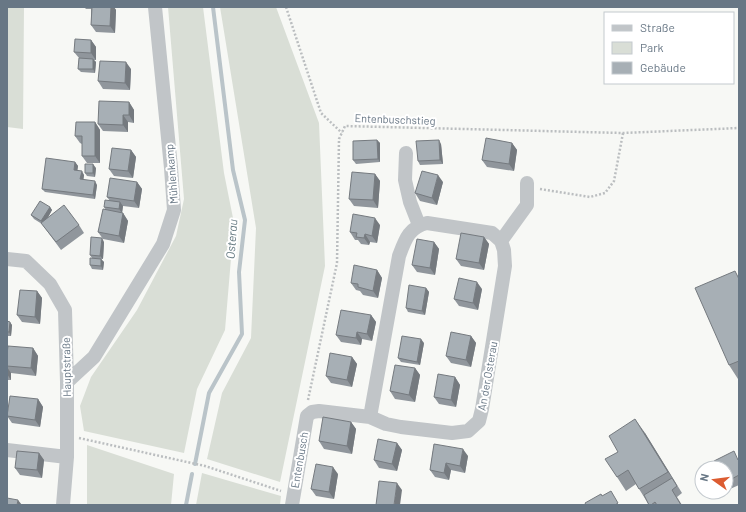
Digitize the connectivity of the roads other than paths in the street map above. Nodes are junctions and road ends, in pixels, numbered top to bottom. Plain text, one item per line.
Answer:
1 (155, 7) edge
2 (406, 153) dead end
3 (527, 183) dead end
4 (419, 225) junction
5 (501, 241) junction
6 (7, 259) edge
7 (67, 382) junction
8 (307, 416) joint
9 (370, 417) junction
10 (7, 450) edge
11 (67, 457) junction
12 (293, 500) edge
13 (63, 505) edge

1 - 7 street, Mühlenkamp
2 - 4 street
3 - 5 street
4 - 5 street
4 - 9 street
5 - 9 street, An der Osterau
6 - 7 street, Hauptstraße
7 - 11 street, Hauptstraße
8 - 9 street, An der Osterau
8 - 12 street, Entenbusch
10 - 11 street
11 - 13 street, Hauptstraße

